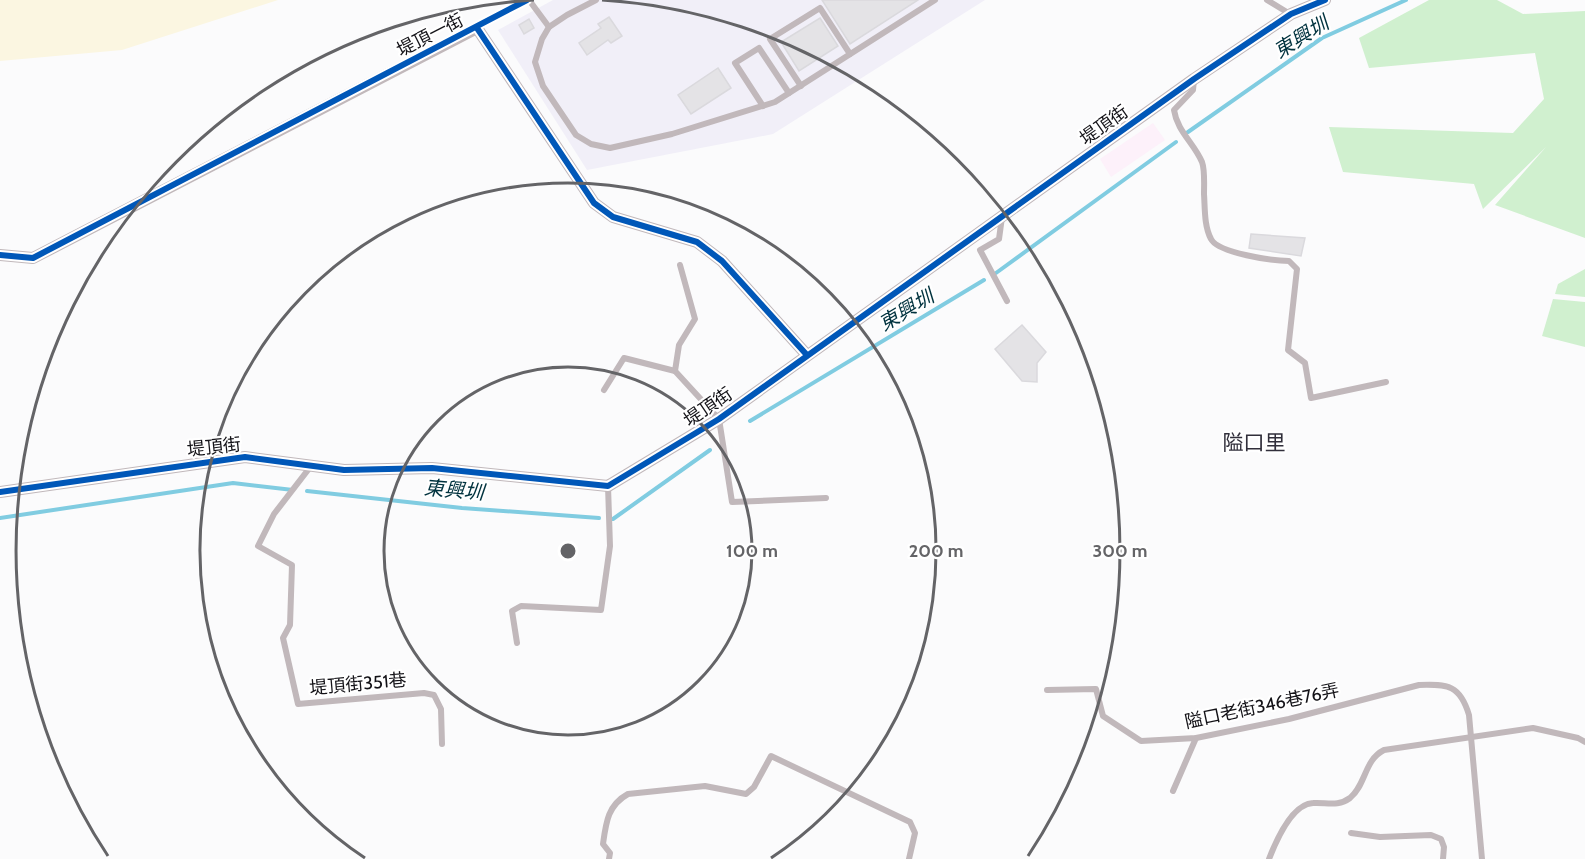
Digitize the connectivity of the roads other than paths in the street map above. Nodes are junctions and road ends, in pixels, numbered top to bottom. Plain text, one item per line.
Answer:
1 (528, 0) edge
2 (596, 0) edge
3 (935, 0) edge
4 (1267, 0) edge
5 (1325, 0) edge
6 (1291, 14) junction
7 (549, 27) junction
8 (477, 28) junction
9 (850, 54) junction
10 (1194, 79) junction
11 (801, 86) junction
12 (789, 93) junction
13 (763, 106) junction
14 (1002, 216) junction
15 (0, 255) edge
16 (681, 265) dead end
17 (1006, 301) dead end
18 (807, 354) junction
19 (675, 371) junction
20 (1386, 382) dead end
21 (604, 390) dead end
22 (718, 419) junction
23 (312, 466) junction
24 (608, 486) junction
25 (0, 492) edge
26 (826, 498) dead end
27 (517, 643) dead end
28 (1047, 690) dead end
29 (1196, 738) junction
30 (1471, 739) junction
31 (1585, 742) edge
32 (442, 744) dead end
33 (1173, 791) dead end
34 (1351, 833) dead end
35 (609, 859) edge
36 (909, 859) edge
37 (1269, 859) edge
38 (1443, 859) edge
39 (1482, 859) edge

1 - 7 lane
1 - 8 lane
2 - 7 lane
3 - 9 lane
4 - 6 lane
5 - 6 street, 堤頂街
6 - 10 street, 堤頂街
7 - 13 lane
8 - 15 street, 堤頂一街
8 - 18 street, 堤頂一街
9 - 11 lane
9 - 11 lane
10 - 14 street, 堤頂街
10 - 20 lane
11 - 12 lane
12 - 13 lane
12 - 13 lane
14 - 17 lane
14 - 18 street, 堤頂街
16 - 19 lane
18 - 22 street, 堤頂街
19 - 21 lane
19 - 22 lane
22 - 24 street, 堤頂街
22 - 26 lane
23 - 24 street, 堤頂街
23 - 25 street, 堤頂街
23 - 32 lane, 堤頂街351巷
24 - 27 lane
28 - 29 lane, 隘口老街346巷76弄
29 - 30 lane, 隘口老街346巷76弄
29 - 33 lane
30 - 31 lane
30 - 37 lane
30 - 39 lane, 隘口老街346巷76弄
34 - 38 lane
35 - 36 lane

